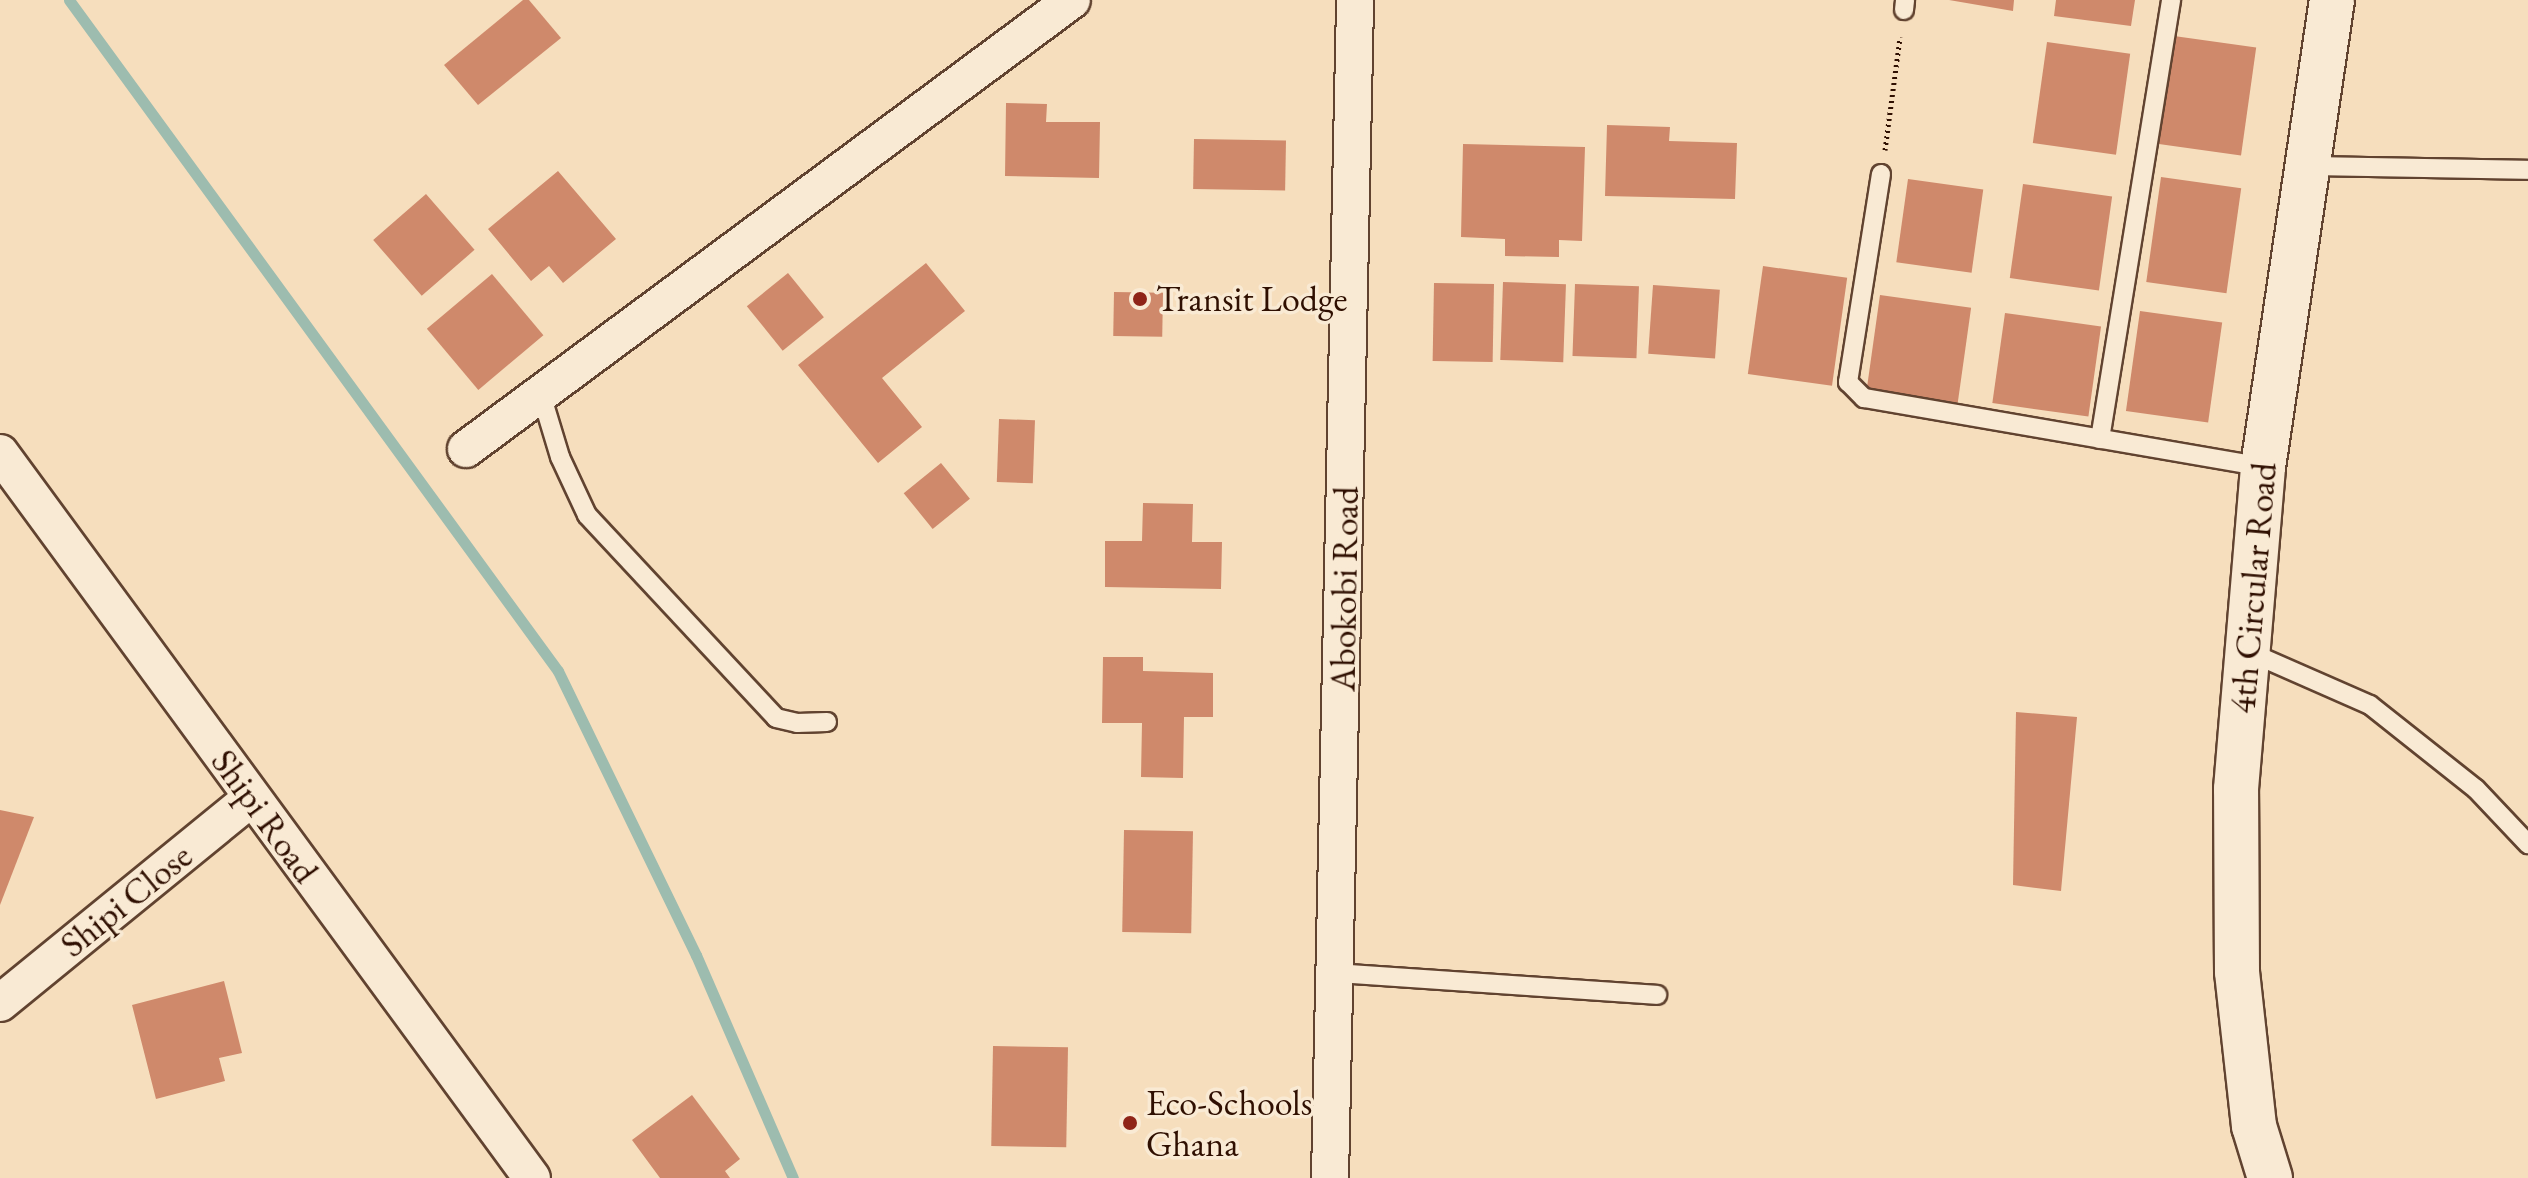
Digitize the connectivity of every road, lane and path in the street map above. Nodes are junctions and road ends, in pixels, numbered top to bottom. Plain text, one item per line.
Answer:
1 (1072, 0) edge
2 (1355, 0) edge
3 (2171, 0) edge
4 (2332, 0) edge
5 (1904, 5) edge
6 (2307, 166) junction
7 (2528, 170) edge
8 (1881, 174) joint
9 (541, 394) junction
10 (2100, 439) junction
11 (466, 449) dead end
12 (0, 453) edge
13 (2263, 467) junction
14 (2247, 651) junction
15 (827, 722) dead end
16 (251, 798) junction
17 (2528, 844) edge
18 (1336, 973) junction
19 (1657, 995) dead end
20 (0, 1003) edge
21 (532, 1178) edge
22 (1330, 1178) edge
23 (2270, 1178) edge

1 - 9 street
2 - 18 street, Abokobi Road
3 - 10 lane
4 - 6 street, 4th Circular Road
5 - 8 path
6 - 7 lane
6 - 13 street, 4th Circular Road
8 - 10 lane
9 - 11 street
9 - 15 lane
10 - 13 lane
12 - 16 street, Shipi Road
13 - 14 street, 4th Circular Road
14 - 17 lane
14 - 23 street, 4th Circular Road
16 - 20 street, Shipi Close
16 - 21 street, Shipi Road
18 - 19 lane
18 - 22 street, Abokobi Road

